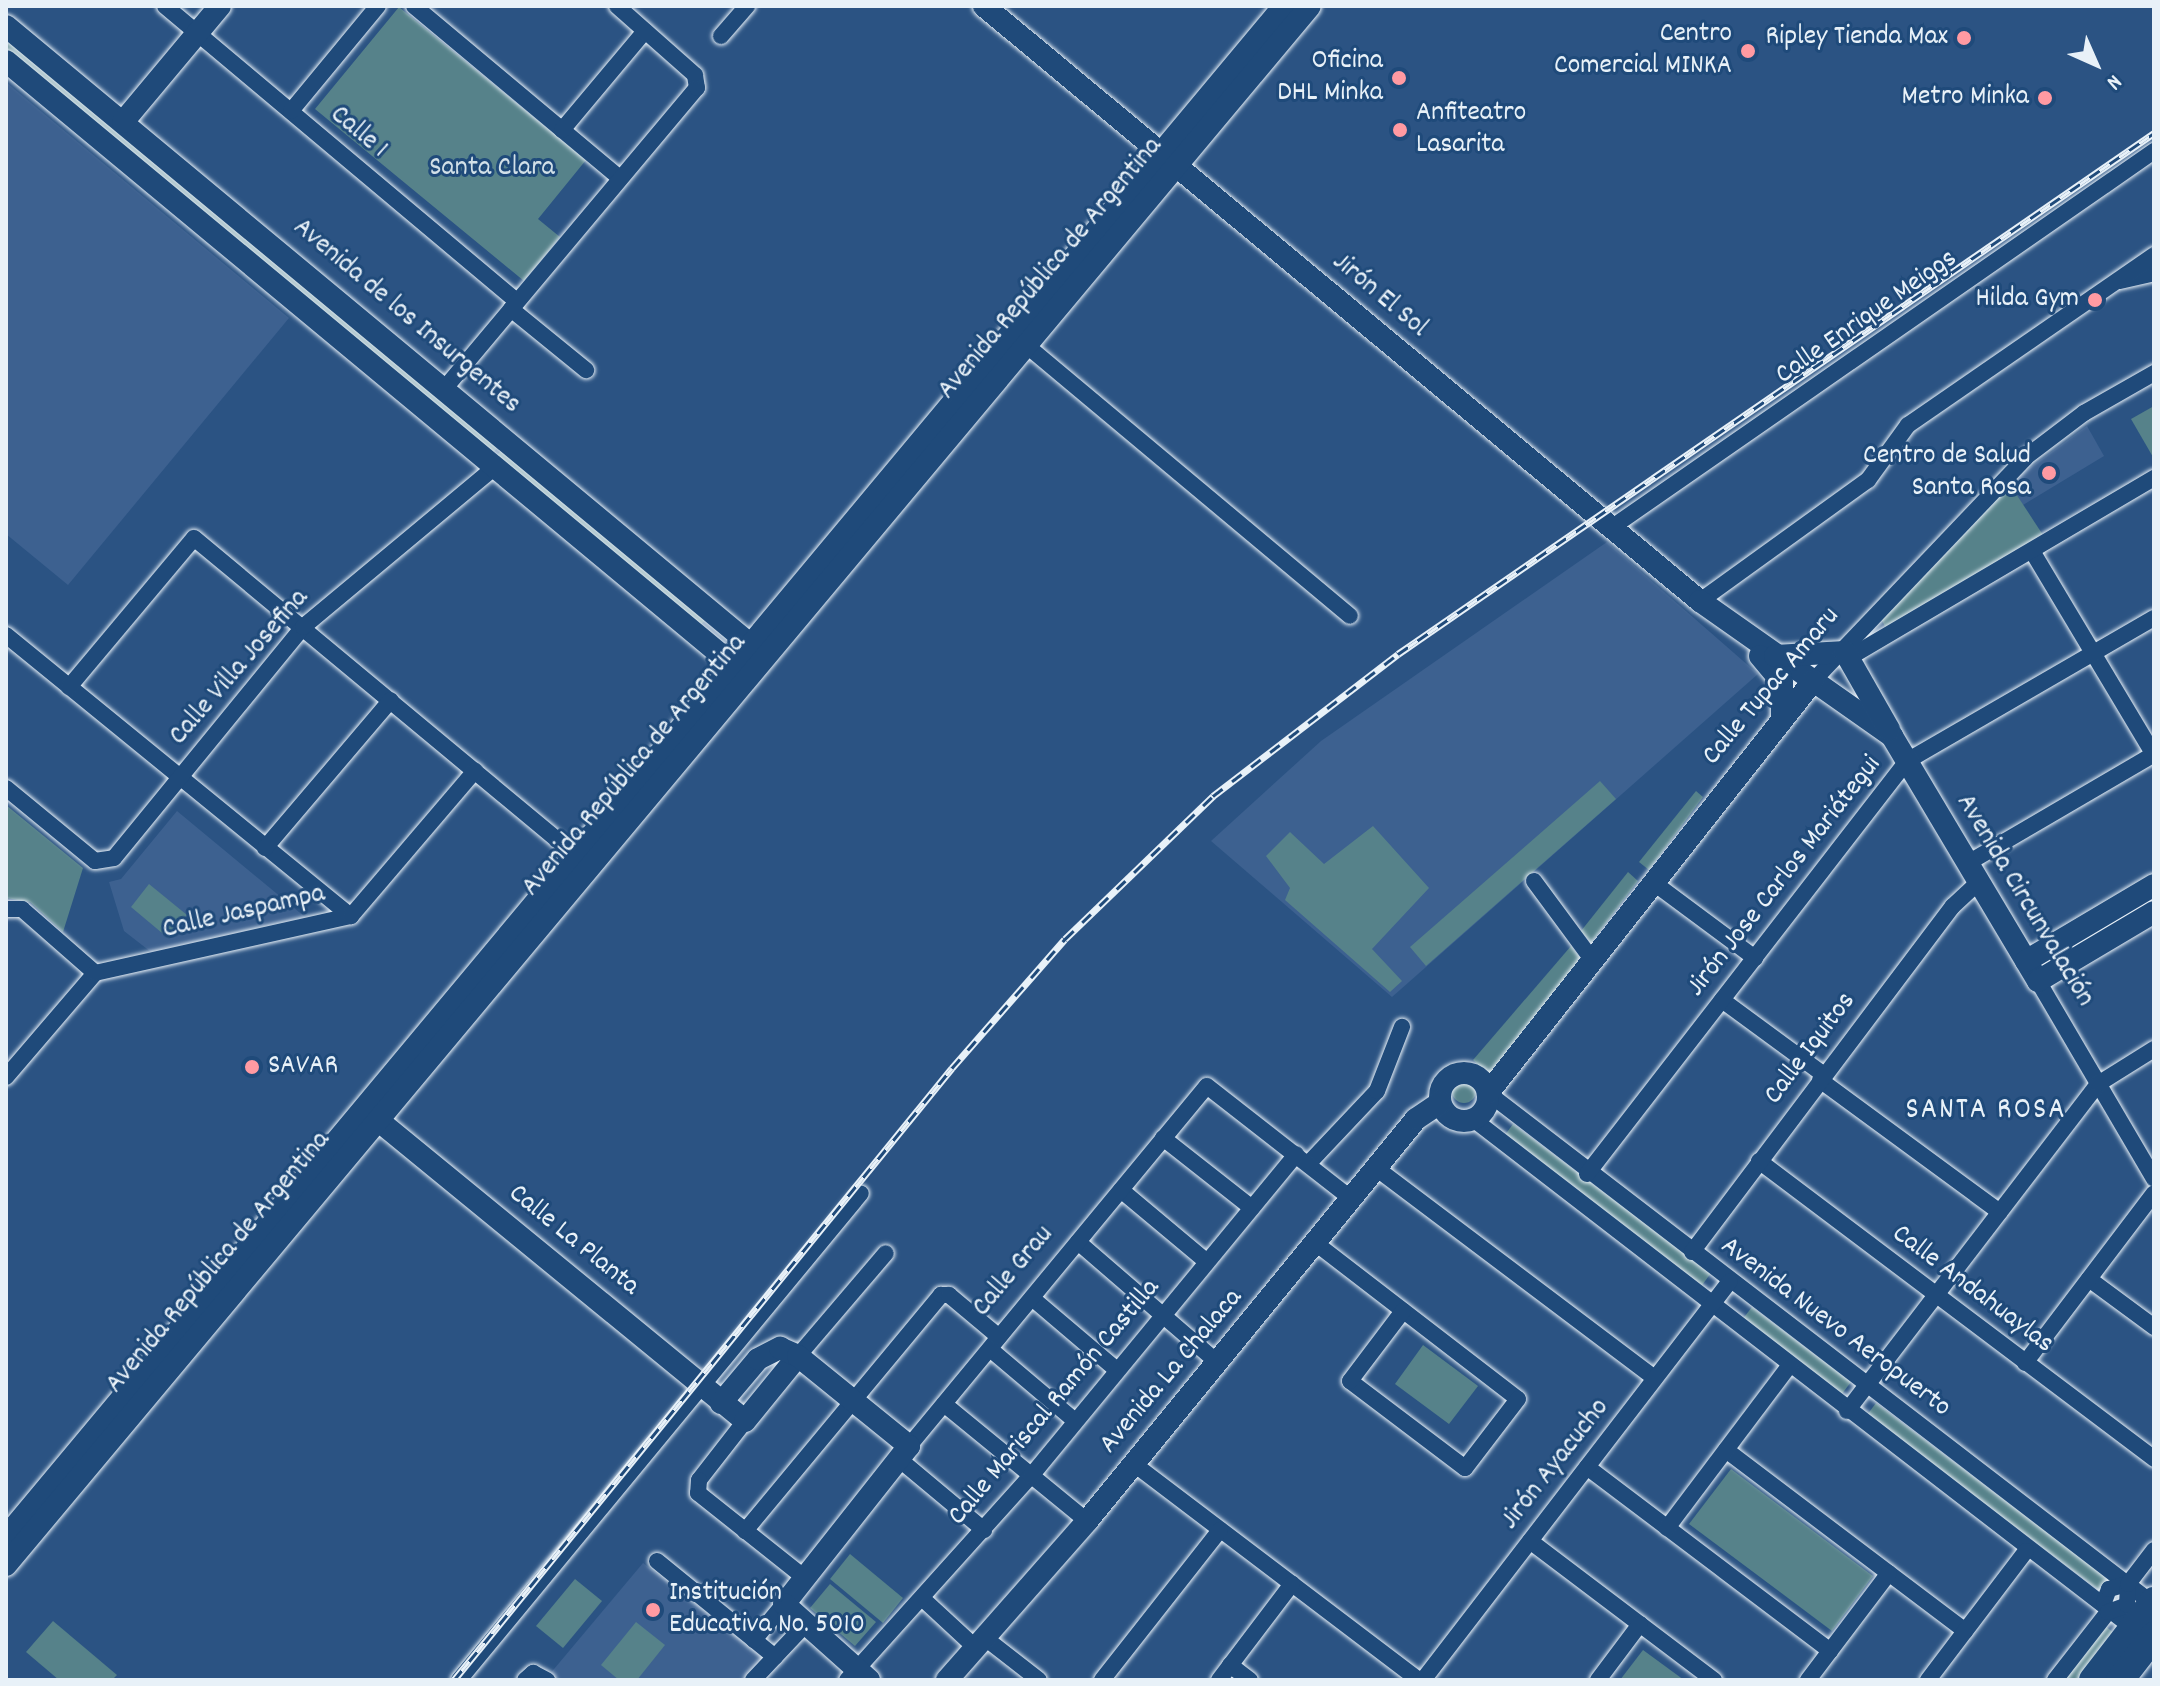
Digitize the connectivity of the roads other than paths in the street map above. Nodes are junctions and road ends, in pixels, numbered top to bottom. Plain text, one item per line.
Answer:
1 (165, 6) edge
2 (201, 6) edge
3 (220, 6) edge
4 (378, 6) edge
5 (414, 6) edge
6 (617, 6) edge
7 (747, 6) edge
8 (984, 6) edge
9 (1284, 6) edge
10 (1310, 6) edge
11 (6, 26) edge
12 (192, 28) junction
13 (645, 31) junction
14 (721, 36) dead end
15 (6, 61) edge
16 (291, 111) junction
17 (117, 118) junction
18 (562, 130) junction
19 (2154, 151) edge
20 (1168, 160) junction
21 (620, 178) junction
22 (2154, 255) edge
23 (2154, 273) edge
24 (2112, 283) junction
25 (514, 305) junction
26 (1026, 345) junction
27 (586, 370) dead end
28 (2154, 373) edge
29 (445, 388) junction
30 (495, 467) junction
31 (2154, 478) edge
32 (1611, 528) junction
33 (2032, 551) junction
34 (1700, 601) junction
35 (1350, 616) dead end
36 (2154, 618) edge
37 (303, 627) junction
38 (1738, 631) junction
39 (6, 635) edge
40 (758, 651) junction
41 (1844, 654) junction
42 (2094, 654) junction
43 (1775, 656) junction
44 (741, 672) junction
45 (1813, 681) junction
46 (69, 687) junction
47 (391, 700) junction
48 (1782, 720) junction
49 (1892, 736) junction
50 (2154, 754) edge
51 (1907, 761) junction
52 (475, 771) junction
53 (179, 778) junction
54 (6, 788) edge
55 (265, 848) junction
56 (582, 861) junction
57 (1966, 864) junction
58 (1534, 881) dead end
59 (1654, 883) junction
60 (1978, 883) junction
61 (2154, 885) edge
62 (6, 909) edge
63 (2154, 912) edge
64 (351, 916) junction
65 (1755, 958) junction
66 (2026, 961) junction
67 (1594, 962) junction
68 (95, 973) junction
69 (2038, 981) junction
70 (1722, 1000) junction
71 (1402, 1027) dead end
72 (2154, 1049) edge
73 (6, 1077) edge
74 (1822, 1078) junction
75 (2098, 1084) junction
76 (1488, 1093) junction
77 (1440, 1103) junction
78 (371, 1114) junction
79 (1473, 1119) junction
80 (1163, 1138) junction
81 (1302, 1159) junction
82 (1759, 1161) junction
83 (1376, 1168) junction
84 (1587, 1174) junction
85 (2154, 1179) edge
86 (1121, 1190) junction
87 (861, 1193) dead end
88 (2154, 1193) edge
89 (1349, 1197) junction
90 (1252, 1208) junction
91 (2000, 1212) junction
92 (1078, 1242) junction
93 (1318, 1245) junction
94 (1692, 1252) junction
95 (886, 1253) dead end
96 (1207, 1262) junction
97 (2089, 1279) junction
98 (1730, 1281) junction
99 (1935, 1296) junction
100 (1032, 1298) junction
101 (1713, 1304) junction
102 (1403, 1311) junction
103 (1164, 1314) junction
104 (2154, 1327) edge
105 (994, 1343) junction
106 (798, 1356) junction
107 (1217, 1362) junction
108 (2025, 1363) junction
109 (1789, 1366) junction
110 (1117, 1370) junction
111 (1655, 1378) junction
112 (1868, 1383) junction
113 (702, 1386) junction
114 (850, 1399) junction
115 (721, 1403) junction
116 (944, 1404) junction
117 (1847, 1411) junction
118 (1074, 1420) junction
119 (745, 1421) junction
120 (1726, 1450) junction
121 (904, 1453) junction
122 (2154, 1459) edge
123 (1134, 1464) junction
124 (1587, 1467) junction
125 (1031, 1476) junction
126 (1087, 1521) junction
127 (1667, 1528) junction
128 (984, 1530) junction
129 (1220, 1530) junction
130 (745, 1531) junction
131 (6, 1537) edge
132 (1530, 1541) junction
133 (2154, 1550) edge
134 (2026, 1551) junction
135 (657, 1561) dead end
136 (6, 1565) edge
137 (1889, 1573) junction
138 (805, 1578) junction
139 (1292, 1584) junction
140 (2128, 1584) junction
141 (923, 1599) junction
142 (2153, 1602) edge
143 (784, 1604) junction
144 (2108, 1612) junction
145 (806, 1624) junction
146 (1640, 1624) junction
147 (1965, 1631) junction
148 (2143, 1632) edge
149 (754, 1640) junction
150 (980, 1643) junction
151 (1830, 1651) junction
152 (775, 1657) junction
153 (1230, 1665) junction
154 (858, 1676) edge
155 (459, 1680) edge
156 (753, 1680) edge
157 (947, 1680) edge
158 (1039, 1680) edge
159 (1102, 1680) edge
160 (1219, 1680) edge
161 (1250, 1680) edge
162 (1421, 1680) edge
163 (1598, 1680) edge
164 (1714, 1680) edge
165 (1808, 1680) edge
166 (1928, 1680) edge
167 (2055, 1680) edge
168 (2093, 1680) edge
169 (2120, 1680) edge

1 - 12 street, Calle 1
2 - 12 main road
3 - 12 main road
4 - 16 street
5 - 18 street
6 - 13 street
7 - 14 street
8 - 20 main road, Jirón El Sol
9 - 20 main road, Avenida República de Argentina
10 - 20 main road, Avenida República de Argentina
11 - 17 main road, Avenida de los Insurgentes
12 - 16 street, Calle 1
12 - 17 main road
13 - 18 street
13 - 21 street
15 - 30 main road, Avenida de los Insurgentes
16 - 25 street, Calle 1
17 - 29 main road, Avenida de los Insurgentes
18 - 21 street
19 - 32 street, Calle Enrique Meiggs
20 - 26 main road, Avenida República de Argentina
20 - 32 main road, Jirón El Sol
20 - 40 main road, Avenida República de Argentina
21 - 25 street
22 - 24 street
23 - 24 street
24 - 34 street
25 - 27 street, Calle 1
25 - 29 street
26 - 35 street
26 - 40 main road, Avenida República de Argentina
28 - 41 street, Calle Tupac Amaru
29 - 40 main road, Avenida de los Insurgentes
30 - 37 street, Calle Villa Josefina
30 - 44 main road, Avenida de los Insurgentes
31 - 33 street, Calle Tupac Amaru
32 - 34 main road, Jirón El Sol
33 - 41 street, Calle Tupac Amaru
33 - 42 street
34 - 38 main road, Jirón El Sol
36 - 42 street, Jirón Jose Carlos Mariátegui
37 - 46 street
37 - 47 street
37 - 53 street, Calle Villa Josefina
38 - 43 main road, Jirón El Sol
38 - 48 main road, Jirón El Sol
39 - 46 street
40 - 44 main road, Avenida República de Argentina
41 - 43 main road
41 - 45 street, Calle Tupac Amaru
41 - 49 main road
42 - 50 street
42 - 51 street, Jirón Jose Carlos Mariátegui
43 - 45 main road, Jirón El Sol
44 - 56 main road, Avenida República de Argentina
45 - 48 main road, Calle Tupac Amaru
45 - 49 main road, Avenida Circunvalación
46 - 53 street
47 - 52 street
47 - 55 street
48 - 59 main road, Calle Tupac Amaru
49 - 51 main road, Avenida Circunvalación
50 - 57 street
51 - 57 main road, Avenida Circunvalación
51 - 65 street, Jirón Jose Carlos Mariátegui
52 - 56 street
52 - 64 street, Calle Jaspampa
53 - 54 street, Calle Villa Josefina
53 - 55 street
55 - 64 street
56 - 78 main road, Avenida República de Argentina
57 - 60 main road, Avenida Circunvalación
58 - 67 street
59 - 65 street
59 - 67 main road, Calle Tupac Amaru
60 - 66 main road, Avenida Circunvalación
60 - 74 street, Calle Iquitos
61 - 66 main road
62 - 68 street
63 - 69 main road
64 - 68 street, Calle Jaspampa
65 - 70 street, Jirón Jose Carlos Mariátegui
66 - 69 main road, Avenida Circunvalación
67 - 76 main road, Calle Tupac Amaru
68 - 73 street
69 - 75 street, Avenida Circunvalación
70 - 74 street
70 - 84 street, Jirón Jose Carlos Mariátegui
71 - 81 street, Calle Mariscal Ramón Castilla
72 - 75 street
74 - 82 street, Calle Iquitos
74 - 91 street
75 - 85 street, Avenida Circunvalación
75 - 91 street
76 - 77 main road
76 - 79 main road
76 - 84 street, Avenida Nuevo Aeropuerto
77 - 79 main road
77 - 83 main road, Avenida La Chalaca
78 - 113 main road, Calle La Planta
78 - 131 main road, Avenida República de Argentina
78 - 136 main road, Avenida República de Argentina
79 - 101 street, Avenida Nuevo Aeropuerto
80 - 81 street, Calle Grau
80 - 86 street, Calle Grau
80 - 90 street
81 - 89 street, Calle Grau
81 - 90 street, Calle Mariscal Ramón Castilla
82 - 94 street, Calle Iquitos
82 - 99 street, Calle Andahuaylas
83 - 89 main road, Avenida La Chalaca
83 - 111 street
84 - 94 street, Avenida Nuevo Aeropuerto
86 - 92 street, Calle Grau
86 - 96 street
87 - 113 street
88 - 97 street
89 - 93 main road, Avenida La Chalaca
90 - 96 street, Calle Mariscal Ramón Castilla
91 - 99 street
92 - 100 street, Calle Grau
92 - 103 street
93 - 102 street
93 - 107 main road, Avenida La Chalaca
94 - 98 street, Avenida Nuevo Aeropuerto
95 - 106 street
96 - 103 street, Calle Mariscal Ramón Castilla
97 - 104 street
97 - 108 street
98 - 101 street, Jirón Ayacucho
98 - 112 street, Avenida Nuevo Aeropuerto
99 - 108 street, Calle Andahuaylas
99 - 112 street
100 - 105 street, Calle Grau
100 - 110 street
101 - 109 street, Avenida Nuevo Aeropuerto
101 - 111 street, Jirón Ayacucho
102 - 102 street
103 - 107 street
103 - 110 street, Calle Mariscal Ramón Castilla
105 - 114 street
105 - 116 street, Calle Grau
105 - 118 street
106 - 114 main road
106 - 115 main road
106 - 119 main road
107 - 123 main road, Avenida La Chalaca
108 - 122 street, Calle Andahuaylas
109 - 117 street, Avenida Nuevo Aeropuerto
109 - 120 street
110 - 118 street, Calle Mariscal Ramón Castilla
111 - 124 street, Jirón Ayacucho
112 - 117 street
112 - 140 street, Avenida Nuevo Aeropuerto
113 - 115 main road, Calle La Planta
113 - 155 street
114 - 121 main road
114 - 130 street
115 - 119 main road, Calle La Planta
116 - 121 street, Calle Grau
116 - 125 street
117 - 134 street, Avenida Nuevo Aeropuerto
118 - 125 street, Calle Mariscal Ramón Castilla
119 - 130 street
120 - 127 street
120 - 137 street
121 - 128 street
121 - 138 main road, Calle Grau
123 - 126 main road, Avenida La Chalaca
123 - 129 street
124 - 127 street
124 - 132 street, Jirón Ayacucho
125 - 126 street
125 - 128 street, Calle Mariscal Ramón Castilla
126 - 150 main road, Avenida La Chalaca
127 - 151 street
128 - 141 street, Calle Mariscal Ramón Castilla
129 - 139 street
129 - 159 street
130 - 138 street
132 - 146 street
132 - 162 street, Jirón Ayacucho
133 - 140 street
134 - 144 street, Avenida Nuevo Aeropuerto
134 - 147 street
135 - 149 street
137 - 147 street
137 - 151 street
138 - 143 main road, Calle Grau
139 - 153 street
139 - 162 street
140 - 142 street, Avenida Nuevo Aeropuerto
140 - 144 street
141 - 150 street
141 - 154 street, Calle Mariscal Ramón Castilla
142 - 148 highway
143 - 145 main road
143 - 149 street, Calle Grau
144 - 148 street, Avenida Nuevo Aeropuerto
144 - 167 street
145 - 152 street
145 - 154 main road
146 - 163 street
146 - 164 street
147 - 166 street
148 - 168 highway
148 - 169 highway
149 - 152 street
150 - 157 main road, Avenida La Chalaca
150 - 158 street
151 - 165 street
152 - 156 street
153 - 160 street
153 - 161 street

